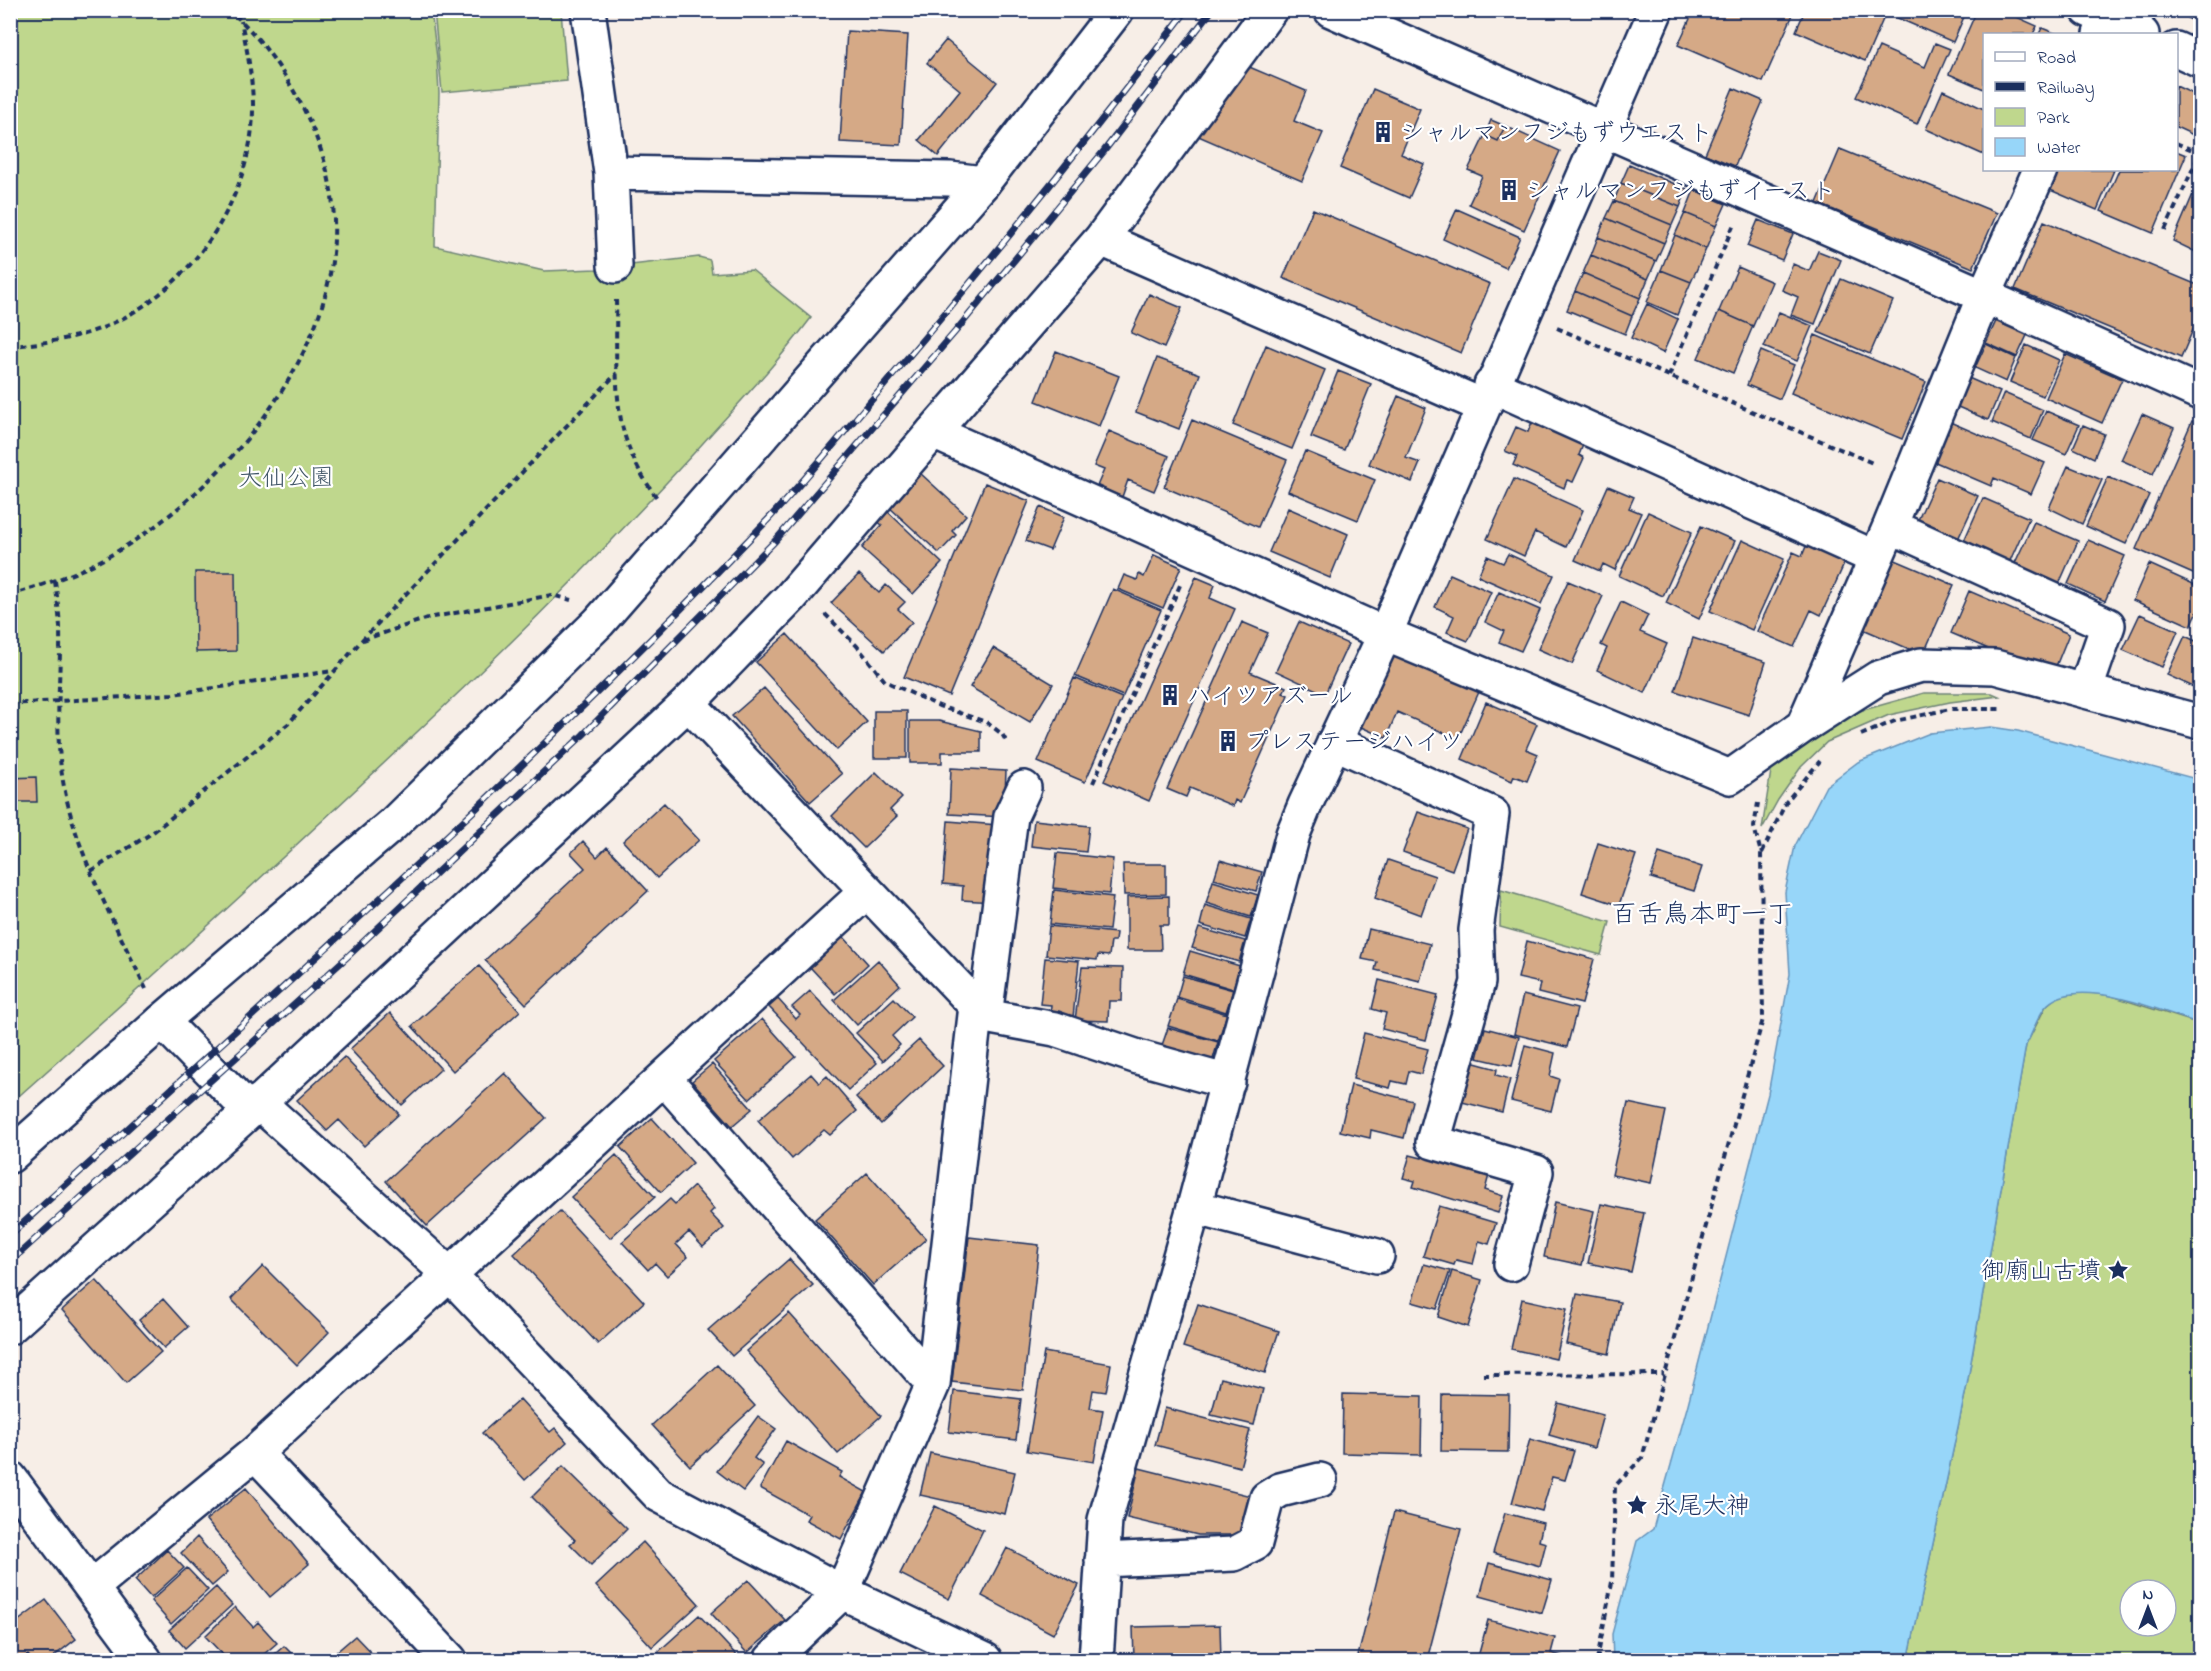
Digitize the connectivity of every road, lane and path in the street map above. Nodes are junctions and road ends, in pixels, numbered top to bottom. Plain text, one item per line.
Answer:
1 (230, 10) edge
2 (588, 10) edge
3 (1117, 10) edge
4 (1270, 10) edge
5 (1330, 10) edge
6 (1656, 10) edge
7 (2139, 10) edge
8 (241, 21) junction
9 (2098, 21) edge
10 (2139, 33) edge
11 (2178, 50) edge
12 (2200, 60) edge
13 (1604, 130) junction
14 (2178, 144) edge
15 (2200, 153) edge
16 (2040, 171) edge
17 (611, 173) junction
18 (983, 183) junction
19 (1747, 193) junction
20 (2165, 230) dead end
21 (1101, 238) junction
22 (615, 266) joint
23 (1984, 296) junction
24 (1523, 314) junction
25 (10, 346) edge
26 (617, 373) junction
27 (1669, 376) junction
28 (2200, 393) edge
29 (1487, 395) junction
30 (933, 432) junction
31 (1909, 478) junction
32 (654, 494) dead end
33 (1890, 526) junction
34 (1195, 549) junction
35 (1876, 558) junction
36 (55, 581) junction
37 (10, 595) edge
38 (552, 595) dead end
39 (788, 600) junction
40 (1384, 634) junction
41 (362, 640) junction
42 (334, 670) junction
43 (2085, 691) junction
44 (58, 701) junction
45 (688, 703) junction
46 (10, 704) edge
47 (2008, 709) dead end
48 (2200, 722) edge
49 (1803, 726) junction
50 (1854, 738) dead end
51 (1006, 741) dead end
52 (1334, 742) junction
53 (1823, 757) dead end
54 (1093, 783) dead end
55 (1024, 788) dead end
56 (91, 871) junction
57 (866, 892) junction
58 (981, 1011) junction
59 (162, 1021) junction
60 (664, 1078) junction
61 (1228, 1082) junction
62 (254, 1106) junction
63 (10, 1156) edge
64 (1194, 1207) junction
65 (1377, 1256) dead end
66 (1511, 1264) dead end
67 (450, 1275) junction
68 (10, 1327) edge
69 (1664, 1374) junction
70 (1483, 1375) dead end
71 (933, 1383) junction
72 (255, 1453) junction
73 (10, 1478) edge
74 (1320, 1480) dead end
75 (1102, 1560) junction
76 (92, 1587) junction
77 (842, 1592) junction
78 (943, 1649) edge
79 (145, 1660) edge
80 (450, 1660) edge
81 (771, 1660) edge
82 (985, 1660) edge
83 (1096, 1660) edge
84 (1596, 1660) edge

1 - 8 path
2 - 17 street
3 - 18 street
4 - 21 street
5 - 13 street
6 - 13 street
7 - 9 street
8 - 25 path
8 - 36 path
9 - 10 street
11 - 12 street
13 - 19 street
13 - 24 street
14 - 15 path
15 - 20 path
16 - 23 street
17 - 18 street
17 - 22 street
18 - 59 street
19 - 23 street
19 - 27 path
21 - 29 street
21 - 30 street
22 - 26 path
23 - 28 street
23 - 31 street
24 - 27 path
24 - 29 street
26 - 32 path
26 - 41 path
27 - 31 path
29 - 35 street
29 - 40 street
30 - 34 street
30 - 39 street
31 - 33 street
33 - 35 street
33 - 43 street
34 - 40 street
34 - 54 path
35 - 49 street
36 - 37 path
36 - 44 path
38 - 41 path
39 - 45 street
39 - 51 path
40 - 49 street
40 - 52 street
41 - 42 path
42 - 44 path
42 - 56 path
43 - 48 street
43 - 49 street
44 - 46 path
44 - 56 path
45 - 57 street
45 - 62 street
47 - 50 path
52 - 61 street
52 - 66 street
53 - 69 path
55 - 58 street
56 - 59 path
57 - 58 street
57 - 60 street
58 - 61 street
58 - 71 street
59 - 62 street
59 - 63 street
60 - 67 street
60 - 71 street
61 - 64 street
62 - 67 street
62 - 68 street
64 - 65 street
64 - 75 street
67 - 72 street
67 - 77 street
69 - 70 path
69 - 84 path
71 - 77 street
72 - 76 street
72 - 80 street
73 - 76 street
74 - 75 street
75 - 83 street
76 - 79 street
77 - 78 street
77 - 81 street
78 - 82 street

